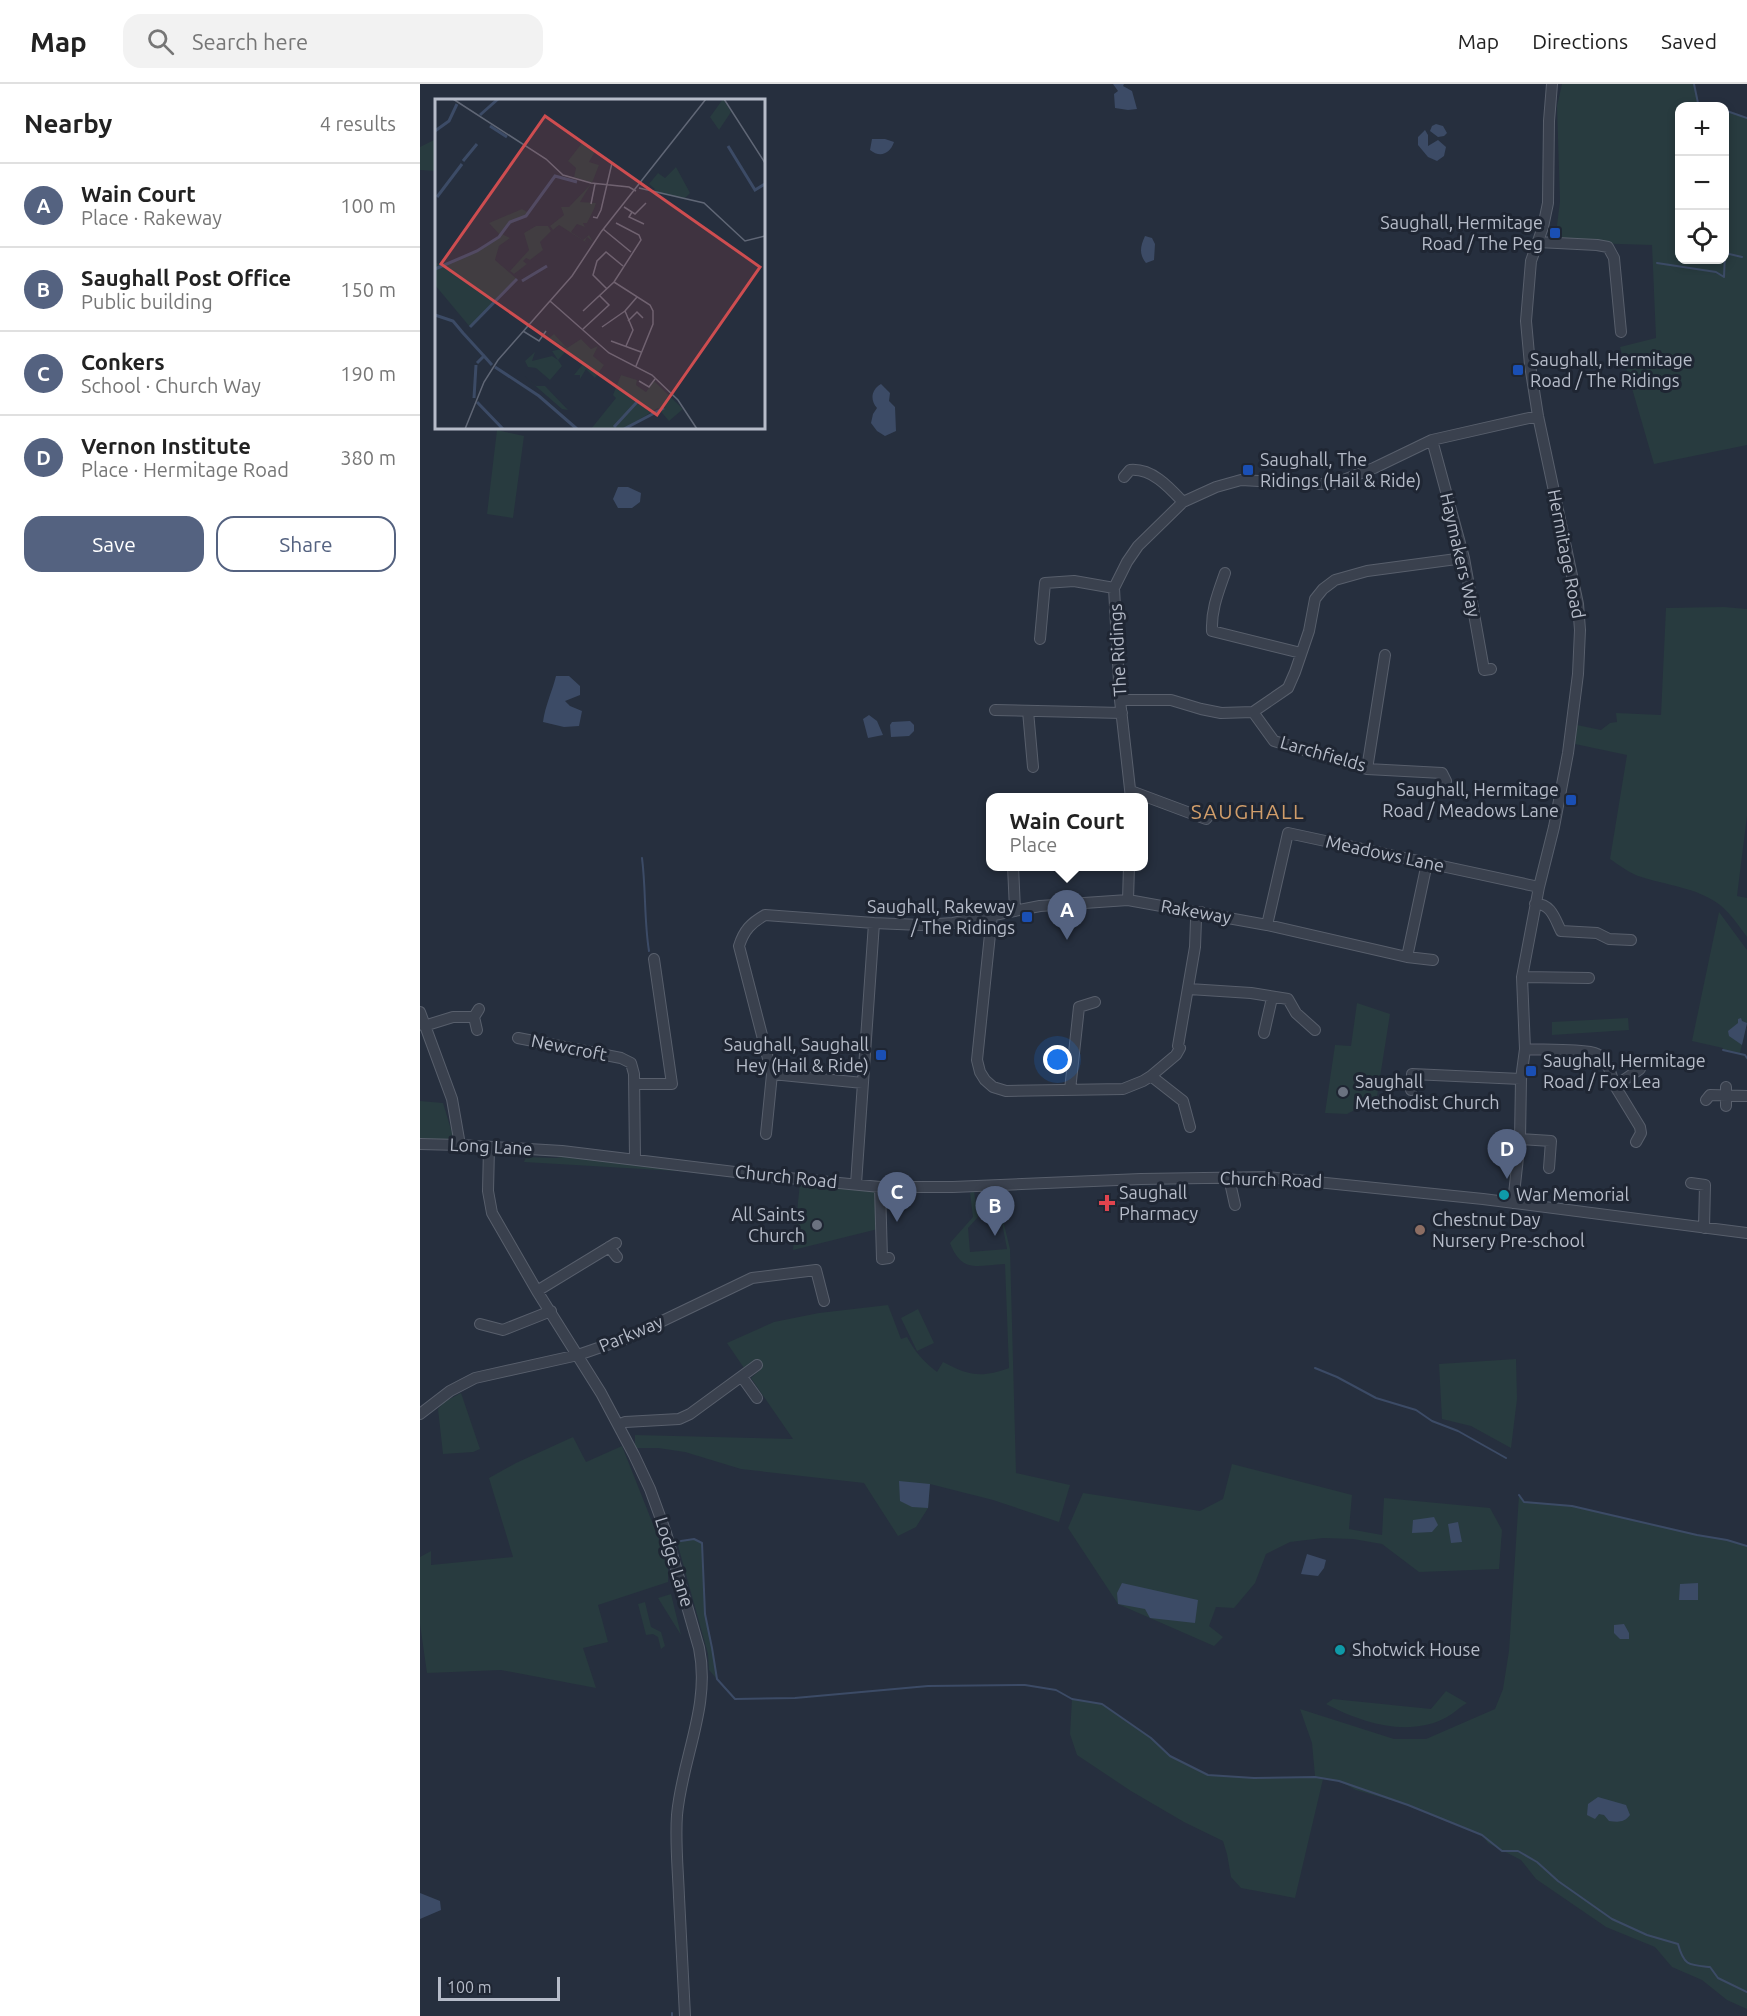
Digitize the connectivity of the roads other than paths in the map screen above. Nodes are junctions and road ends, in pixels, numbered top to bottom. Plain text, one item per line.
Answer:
1 (1552, 84) edge
2 (1538, 242) junction
3 (1621, 333) dead end
4 (1538, 416) junction
5 (1432, 440) junction
6 (1126, 470) dead end
7 (1184, 502) junction
8 (1464, 558) junction
9 (1225, 573) dead end
10 (1114, 588) junction
11 (1212, 632) junction
12 (1037, 634) dead end
13 (1207, 644) dead end
14 (1301, 653) junction
15 (1385, 655) dead end
16 (1484, 670) dead end
17 (1120, 700) junction
18 (995, 710) dead end
19 (1028, 711) junction
20 (1122, 712) junction
21 (1253, 712) junction
22 (1033, 767) dead end
23 (1367, 769) junction
24 (1445, 772) dead end
25 (1131, 793) edge
26 (1148, 800) edge
27 (1207, 821) dead end
28 (1427, 863) junction
29 (1013, 871) edge
30 (1129, 871) edge
31 (1539, 887) junction
32 (1128, 900) junction
33 (1535, 904) junction
34 (1015, 910) junction
35 (1201, 912) junction
36 (988, 916) junction
37 (874, 923) junction
38 (1267, 925) junction
39 (1631, 940) dead end
40 (1407, 957) junction
41 (654, 959) dead end
42 (1433, 960) dead end
43 (1522, 977) junction
44 (1588, 978) dead end
45 (1189, 989) junction
46 (1275, 998) junction
47 (1095, 1002) dead end
48 (420, 1012) edge
49 (424, 1026) junction
50 (477, 1030) dead end
51 (1315, 1030) dead end
52 (1264, 1033) dead end
53 (518, 1038) dead end
54 (1525, 1049) junction
55 (1640, 1069) dead end
56 (772, 1074) junction
57 (1151, 1076) junction
58 (1521, 1079) junction
59 (863, 1083) junction
60 (634, 1084) junction
61 (1616, 1086) junction
62 (1070, 1090) junction
63 (1411, 1090) dead end
64 (1708, 1094) dead end
65 (1747, 1096) edge
66 (1190, 1127) dead end
67 (766, 1134) dead end
68 (1643, 1135) dead end
69 (1520, 1139) junction
70 (420, 1144) edge
71 (460, 1145) junction
72 (489, 1148) junction
73 (562, 1151) joint
74 (635, 1159) junction
75 (1549, 1168) dead end
76 (1229, 1178) junction
77 (1691, 1183) dead end
78 (856, 1184) junction
79 (880, 1187) junction
80 (1513, 1203) junction
81 (1235, 1205) dead end
82 (1704, 1228) junction
83 (1747, 1233) edge
84 (617, 1257) dead end
85 (882, 1258) dead end
86 (537, 1291) junction
87 (824, 1301) dead end
88 (550, 1311) junction
89 (480, 1324) dead end
90 (578, 1355) junction
91 (757, 1365) dead end
92 (742, 1377) junction
93 (757, 1398) dead end
94 (420, 1414) edge
95 (618, 1425) junction
96 (685, 2016) edge

1 - 2 street, Hermitage Road
2 - 3 street
2 - 4 street, Hermitage Road
4 - 5 street, The Ridings
4 - 31 street, Hermitage Road
5 - 7 street, The Ridings
5 - 8 street, Haymakers Way
6 - 7 street
7 - 10 street, The Ridings
8 - 14 street
8 - 16 street, Haymakers Way
9 - 11 street
10 - 12 street
10 - 17 street, The Ridings
11 - 13 street
11 - 14 street
14 - 21 street
15 - 23 street
17 - 20 street, The Ridings
17 - 21 street
18 - 19 street
19 - 20 street
19 - 22 street
20 - 25 street, The Ridings
21 - 23 street, Larchfields
23 - 24 street, Larchfields
26 - 27 street
28 - 31 street, Meadows Lane
28 - 38 street, Meadows Lane
28 - 40 street
29 - 34 street
30 - 32 street
31 - 33 street, Hermitage Road
32 - 34 street, Rakeway
32 - 35 street, Rakeway
33 - 39 street
33 - 43 street, Hermitage Road
34 - 36 street, Rakeway
35 - 38 street, Rakeway
35 - 45 street
36 - 37 street, Rakeway
36 - 62 street
37 - 56 street, Rakeway
37 - 59 street
38 - 40 street, Rakeway
40 - 42 street, Rakeway
41 - 60 street
43 - 44 street
43 - 54 street, Hermitage Road
45 - 46 street
45 - 57 street
46 - 51 street
46 - 52 street
47 - 62 street
48 - 49 street
49 - 50 street
49 - 71 street
53 - 60 street, Newcroft
54 - 58 street, Hermitage Road
54 - 61 street
55 - 61 street
56 - 59 street
56 - 67 street
57 - 62 street
57 - 66 street
58 - 63 street
58 - 69 street, Hermitage Road
59 - 78 street
60 - 74 street, Newcroft
61 - 68 street
64 - 65 street
69 - 75 street
69 - 80 street, Hermitage Road
70 - 71 street, Long Lane
71 - 72 street, Long Lane
72 - 73 street, Long Lane
72 - 86 street, Lodge Lane
73 - 74 street, Church Road
74 - 78 street, Church Road
76 - 79 street, Church Road
76 - 80 street, Church Road
76 - 81 street
77 - 82 street
78 - 79 street, Church Road
79 - 85 street
80 - 82 street, Church Road
82 - 83 street, Church Road
84 - 86 street
86 - 88 street, Lodge Lane
87 - 90 street, Parkway
88 - 89 street
88 - 90 street, Lodge Lane
90 - 94 street, Parkway
90 - 95 street, Lodge Lane
91 - 92 street
92 - 93 street
92 - 95 street
95 - 96 street, Lodge Lane

